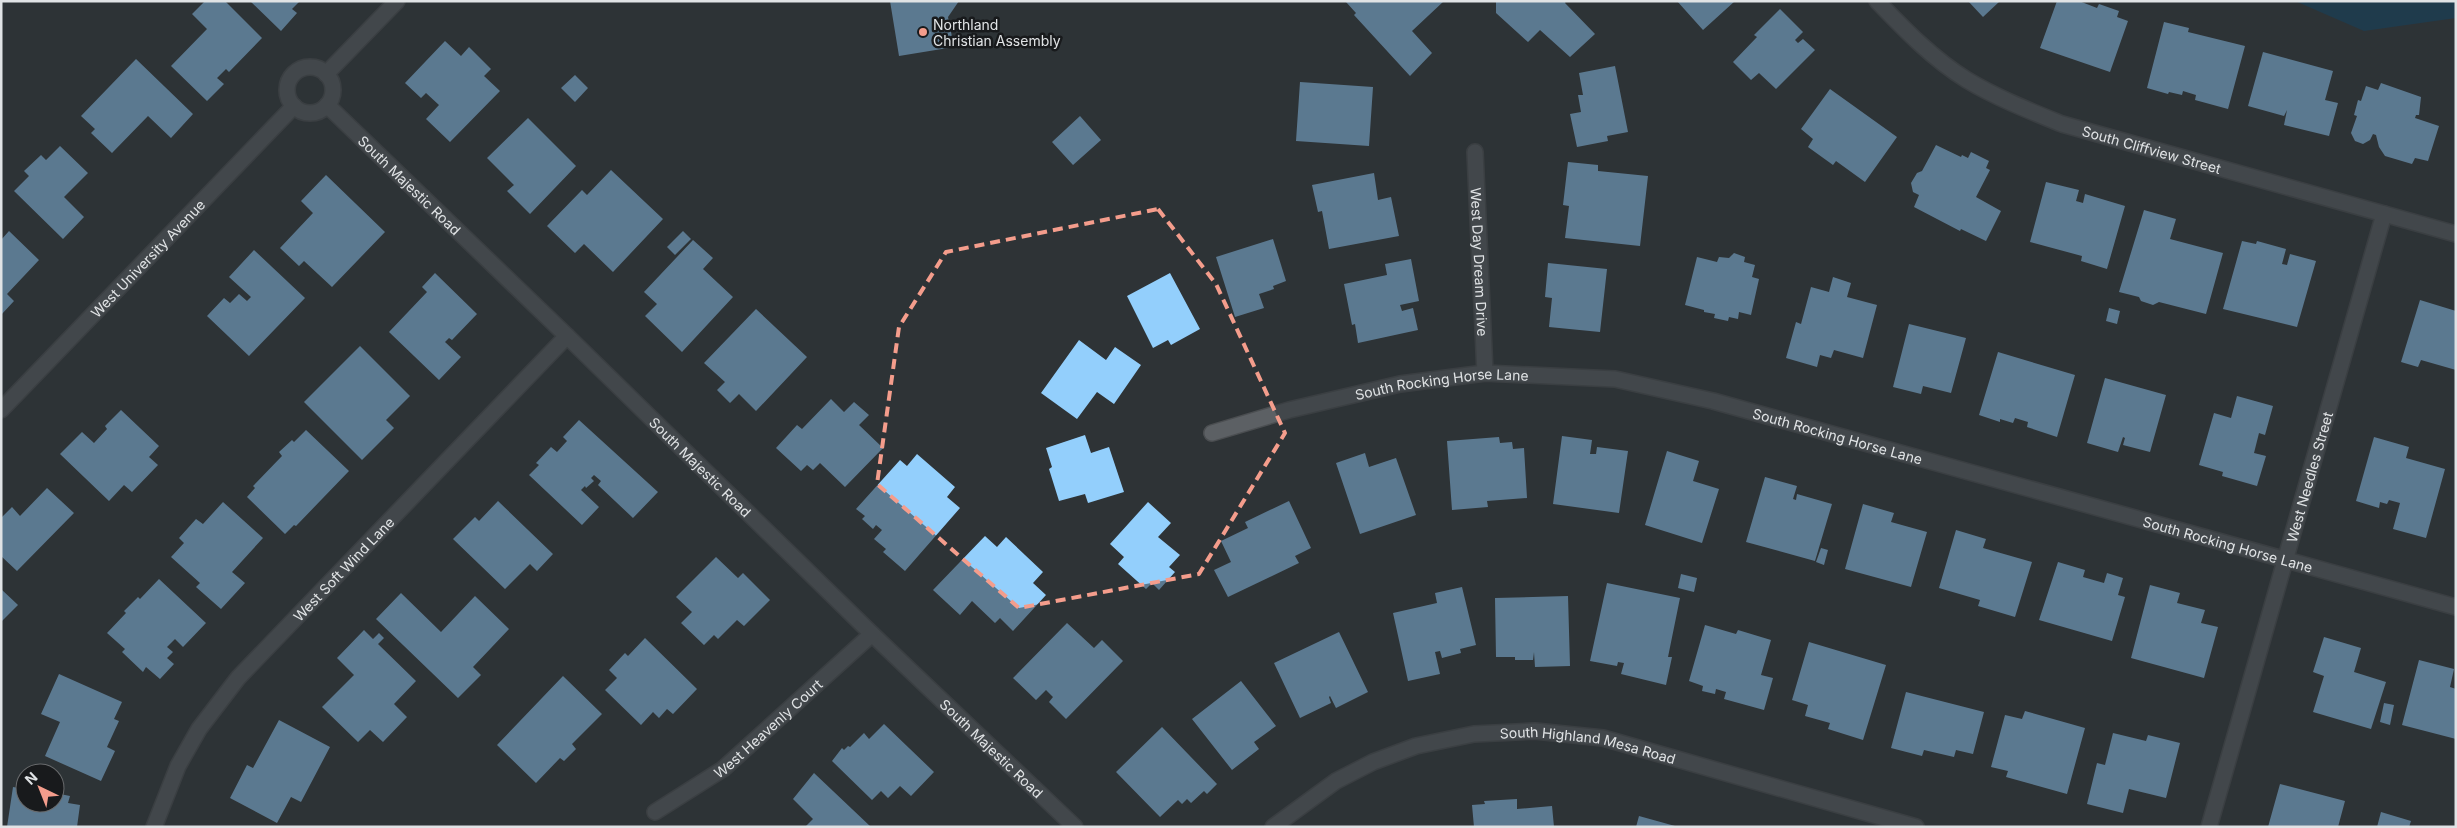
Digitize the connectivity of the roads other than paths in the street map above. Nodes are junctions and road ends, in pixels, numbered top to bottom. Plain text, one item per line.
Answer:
1 (397, 1) edge
2 (1877, 1) edge
3 (326, 74) junction
4 (326, 105) junction
5 (294, 106) junction
6 (1475, 152) dead end
7 (2384, 214) junction
8 (2456, 234) edge
9 (567, 336) junction
10 (1485, 373) junction
11 (1, 410) edge
12 (1212, 433) dead end
13 (2285, 558) junction
14 (2456, 607) edge
15 (872, 634) junction
16 (655, 812) dead end
17 (154, 827) edge
18 (1074, 827) edge
19 (1273, 827) edge
20 (1916, 827) edge
21 (2209, 827) edge

1 - 3 street
2 - 7 street, South Cliffview Street
3 - 4 street
3 - 5 street
4 - 5 street
4 - 9 street, South Majestic Road
5 - 11 street, West University Avenue
6 - 10 street, West Day Dream Drive
7 - 8 street, South Cliffview Street
7 - 13 street, West Needles Street
9 - 15 street, South Majestic Road
9 - 17 street, West Soft Wind Lane
10 - 12 street, South Rocking Horse Lane
10 - 13 street, South Rocking Horse Lane
13 - 14 street, South Rocking Horse Lane
13 - 21 street, West Needles Street
15 - 16 street, West Heavenly Court
15 - 18 street, South Majestic Road
19 - 20 street, South Highland Mesa Road

